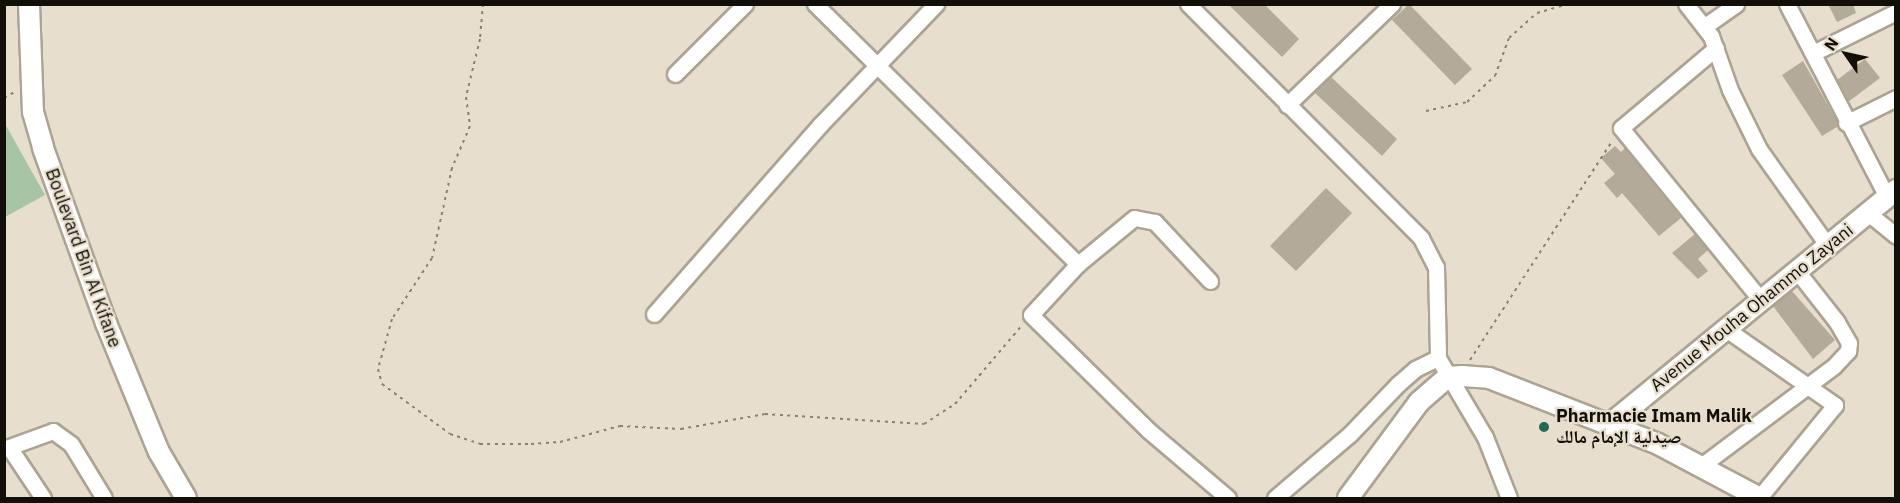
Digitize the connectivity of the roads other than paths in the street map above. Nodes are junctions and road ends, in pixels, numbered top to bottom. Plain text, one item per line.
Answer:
1 (29, 4) edge
2 (745, 4) edge
3 (815, 4) edge
4 (936, 4) edge
5 (1188, 4) edge
6 (1392, 4) edge
7 (1686, 4) edge
8 (1736, 4) edge
9 (1786, 4) edge
10 (1896, 12) edge
11 (1705, 26) junction
12 (1716, 48) junction
13 (1813, 53) junction
14 (878, 66) junction
15 (675, 74) dead end
16 (1896, 98) edge
17 (1287, 105) junction
18 (1846, 123) junction
19 (1891, 194) edge
20 (1868, 213) junction
21 (1896, 236) edge
22 (1827, 246) junction
23 (1078, 264) junction
24 (1797, 271) junction
25 (1210, 281) dead end
26 (1761, 300) junction
27 (654, 314) dead end
28 (1726, 329) junction
29 (1438, 358) junction
30 (1455, 376) junction
31 (1808, 385) junction
32 (1610, 425) junction
33 (7, 448) edge
34 (1701, 466) junction
35 (43, 498) edge
36 (104, 498) edge
37 (186, 498) edge
38 (1228, 498) edge
39 (1275, 498) edge
40 (1348, 498) edge
41 (1509, 498) edge
42 (1760, 498) edge

1 - 37 street, Boulevard Bin Al Kifane
2 - 15 street
3 - 14 street
4 - 14 street
5 - 17 street
6 - 17 street
7 - 11 street
8 - 11 street
9 - 13 street
10 - 13 street
11 - 12 street
12 - 22 street
12 - 26 street
13 - 18 street
14 - 23 street
14 - 27 street
16 - 18 street
17 - 29 street
18 - 19 street
19 - 20 street, Avenue Mouha Ohammo Zayani
20 - 21 street
20 - 22 street, Avenue Mouha Ohammo Zayani
22 - 24 street, Avenue Mouha Ohammo Zayani
23 - 25 street
23 - 38 street
24 - 26 street, Avenue Mouha Ohammo Zayani
24 - 31 street
26 - 28 street, Avenue Mouha Ohammo Zayani
28 - 31 street
28 - 32 street, Avenue Mouha Ohammo Zayani
29 - 30 street
29 - 39 street
30 - 32 street
30 - 40 street
30 - 41 street
31 - 34 street
31 - 42 street
32 - 34 street
33 - 35 street
33 - 36 street
34 - 42 street

